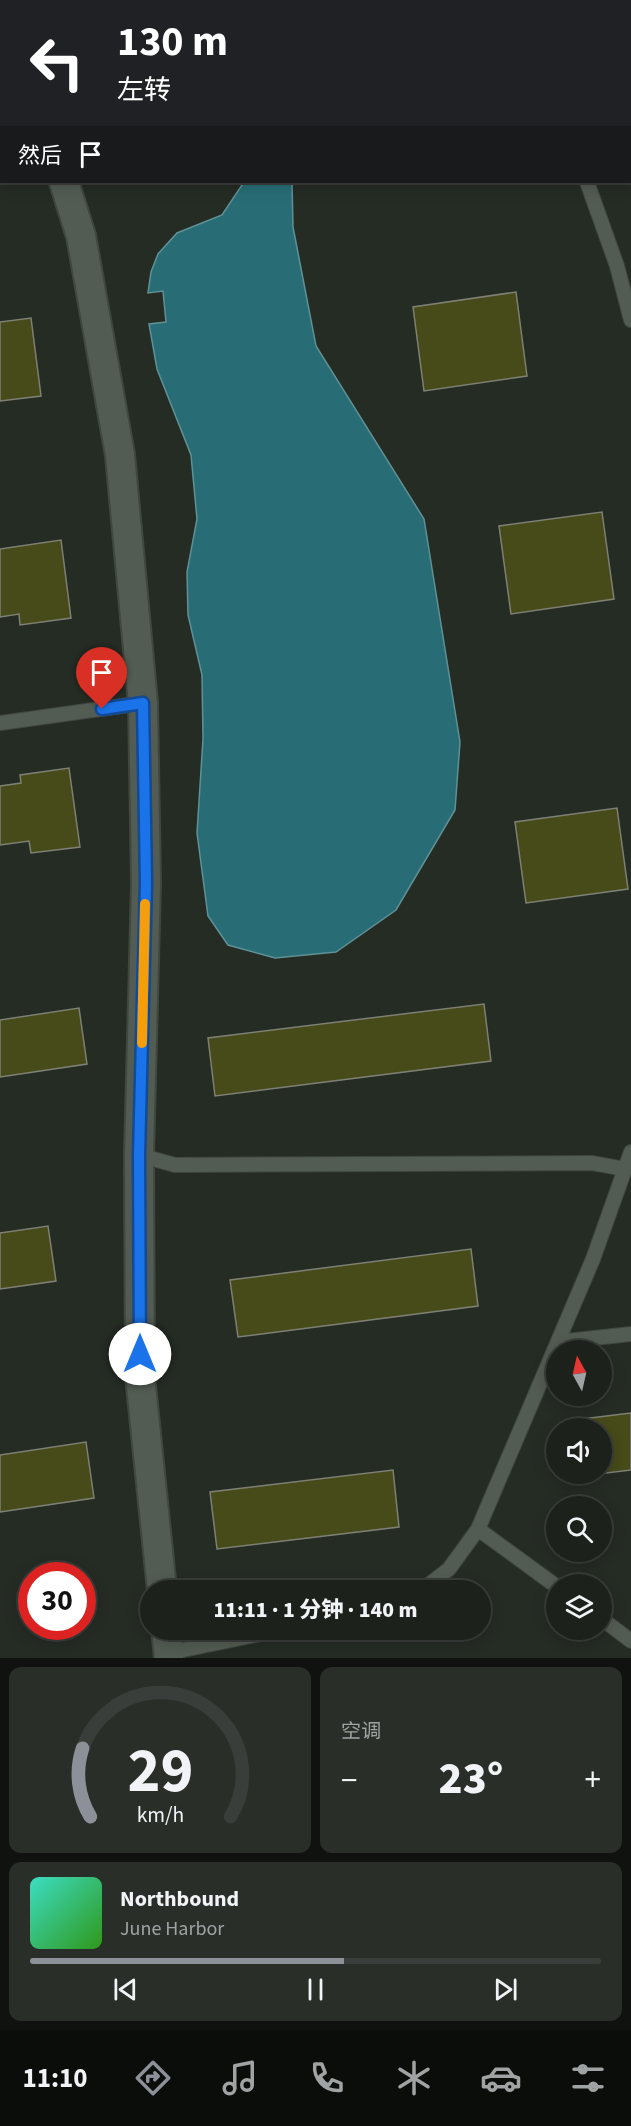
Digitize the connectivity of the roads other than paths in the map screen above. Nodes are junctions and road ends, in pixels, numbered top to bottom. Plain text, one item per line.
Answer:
1 (64, 183) edge
2 (587, 183) edge
3 (631, 320) edge
4 (143, 703) junction
5 (0, 723) edge
6 (631, 1152) edge
7 (139, 1155) junction
8 (625, 1169) junction
9 (631, 1334) edge
10 (559, 1340) edge
11 (576, 1340) edge
12 (546, 1370) edge
13 (478, 1529) junction
14 (546, 1579) edge
15 (161, 1580) edge
16 (435, 1580) edge
17 (612, 1627) edge
18 (214, 1640) edge
19 (631, 1641) edge
20 (168, 1647) edge

1 - 4 street
2 - 3 lane
4 - 5 lane
4 - 7 street
6 - 8 lane
7 - 8 lane
7 - 15 street
8 - 10 lane
9 - 11 lane
12 - 13 lane
13 - 14 lane
13 - 16 lane
17 - 19 lane
18 - 20 lane

